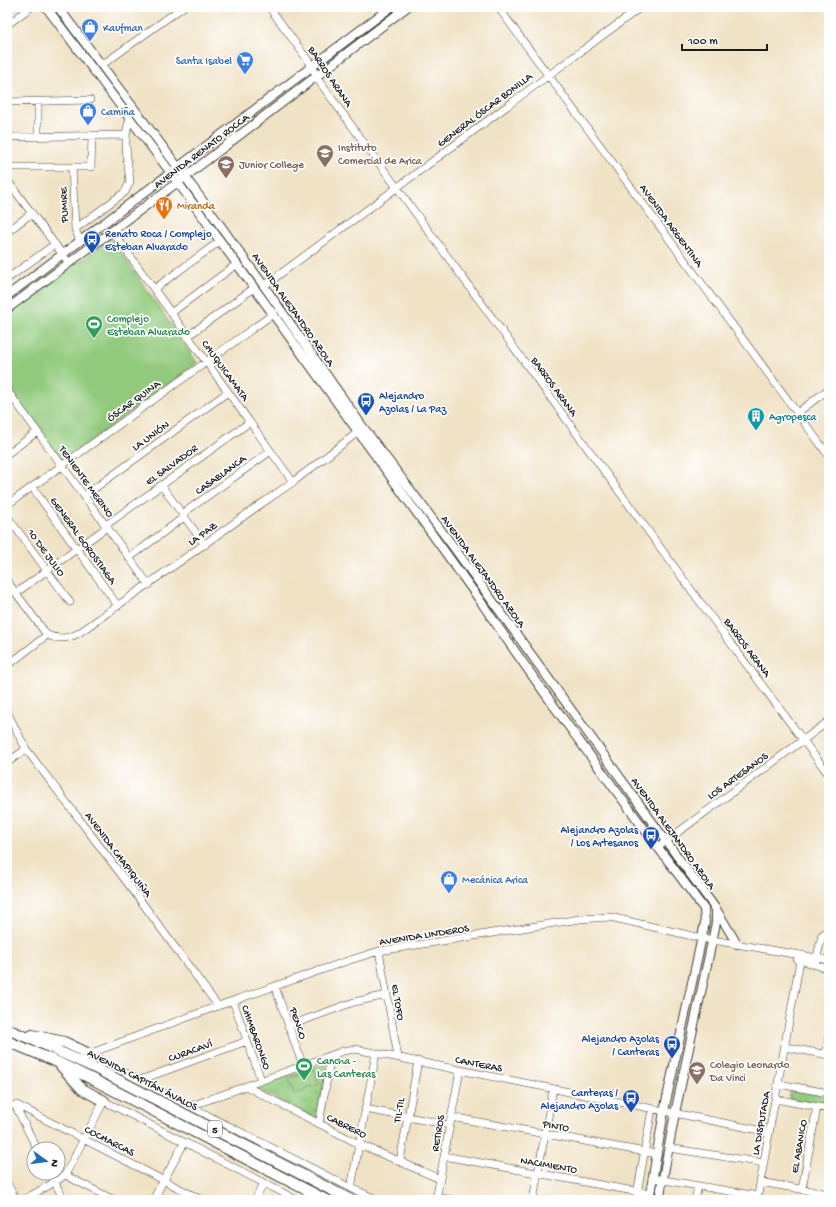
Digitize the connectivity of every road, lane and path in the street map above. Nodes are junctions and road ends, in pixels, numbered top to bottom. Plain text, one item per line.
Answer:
1 (31, 7) edge
2 (46, 7) edge
3 (58, 7) edge
4 (183, 7) edge
5 (269, 7) edge
6 (391, 7) edge
7 (407, 7) edge
8 (498, 7) edge
9 (641, 7) edge
10 (7, 25) edge
11 (102, 65) junction
12 (312, 67) junction
13 (548, 76) junction
14 (316, 77) junction
15 (90, 100) dead end
16 (7, 102) edge
17 (38, 102) junction
18 (130, 119) junction
19 (126, 135) junction
20 (38, 136) junction
21 (92, 136) junction
22 (7, 137) edge
23 (72, 167) junction
24 (7, 168) edge
25 (179, 168) junction
26 (171, 173) junction
27 (185, 177) junction
28 (7, 180) edge
29 (178, 182) junction
30 (396, 188) junction
31 (32, 213) junction
32 (75, 229) junction
33 (112, 231) junction
34 (7, 232) edge
35 (80, 241) junction
36 (220, 241) junction
37 (54, 244) junction
38 (62, 254) junction
39 (69, 263) junction
40 (237, 264) junction
41 (7, 279) edge
42 (264, 286) junction
43 (254, 288) junction
44 (154, 289) junction
45 (7, 296) edge
46 (7, 309) edge
47 (171, 313) junction
48 (273, 314) junction
49 (188, 336) junction
50 (206, 361) junction
51 (829, 389) edge
52 (7, 390) edge
53 (228, 392) junction
54 (797, 413) junction
55 (250, 422) junction
56 (360, 429) junction
57 (38, 432) junction
58 (271, 451) junction
59 (7, 454) edge
60 (829, 456) edge
61 (62, 465) junction
62 (293, 482) junction
63 (161, 485) junction
64 (32, 487) junction
65 (84, 496) junction
66 (7, 505) edge
67 (7, 516) edge
68 (183, 516) junction
69 (106, 526) junction
70 (205, 545) junction
71 (77, 549) junction
72 (129, 558) junction
73 (47, 570) junction
74 (7, 581) edge
75 (149, 585) junction
76 (16, 593) junction
77 (70, 602) dead end
78 (118, 606) junction
79 (47, 635) junction
80 (8, 663) edge
81 (7, 712) edge
82 (829, 721) edge
83 (803, 740) junction
84 (26, 749) junction
85 (7, 763) edge
86 (829, 775) edge
87 (666, 841) junction
88 (658, 847) junction
89 (716, 909) junction
90 (829, 930) edge
91 (702, 938) junction
92 (712, 940) junction
93 (737, 944) junction
94 (379, 951) junction
95 (801, 958) junction
96 (829, 960) edge
97 (816, 962) junction
98 (829, 969) edge
99 (275, 987) junction
100 (387, 995) junction
101 (232, 1001) junction
102 (218, 1006) junction
103 (288, 1026) junction
104 (8, 1030) edge
105 (829, 1036) edge
106 (7, 1041) edge
107 (247, 1041) junction
108 (785, 1047) junction
109 (376, 1053) junction
110 (89, 1054) junction
111 (827, 1054) edge
112 (331, 1056) junction
113 (398, 1057) junction
114 (78, 1060) junction
115 (55, 1061) junction
116 (418, 1062) junction
117 (303, 1066) junction
118 (460, 1070) junction
119 (140, 1080) junction
120 (261, 1080) junction
121 (778, 1084) junction
122 (246, 1087) junction
123 (553, 1089) junction
124 (829, 1093) edge
125 (775, 1099) junction
126 (104, 1101) junction
127 (7, 1105) edge
128 (15, 1105) junction
129 (191, 1106) junction
130 (817, 1107) junction
131 (366, 1109) junction
132 (652, 1109) junction
133 (829, 1109) edge
134 (664, 1111) junction
135 (675, 1113) junction
136 (408, 1117) junction
137 (451, 1117) junction
138 (319, 1124) junction
139 (450, 1124) junction
140 (769, 1132) junction
141 (545, 1134) junction
142 (85, 1139) junction
143 (33, 1141) edge
144 (184, 1142) junction
145 (359, 1144) junction
146 (669, 1148) junction
147 (644, 1152) junction
148 (657, 1154) junction
149 (444, 1156) junction
150 (400, 1162) junction
151 (764, 1163) junction
152 (66, 1173) edge
153 (537, 1174) junction
154 (66, 1176) edge
155 (652, 1178) junction
156 (440, 1179) junction
157 (164, 1180) junction
158 (663, 1180) junction
159 (55, 1182) joint
160 (760, 1182) junction
161 (264, 1183) junction
162 (7, 1184) edge
163 (698, 1186) junction
164 (351, 1188) junction
165 (802, 1189) junction
166 (637, 1192) junction
167 (829, 1194) edge
168 (649, 1197) edge
169 (436, 1198) edge
170 (757, 1198) edge
171 (16, 1200) edge
172 (23, 1200) edge
173 (64, 1200) edge
174 (114, 1200) edge
175 (153, 1200) edge
176 (202, 1200) edge
177 (255, 1200) edge
178 (297, 1200) edge
179 (326, 1200) edge
180 (351, 1200) edge
181 (378, 1200) edge
182 (452, 1200) edge
183 (533, 1200) edge
184 (636, 1200) edge
185 (659, 1200) edge
186 (695, 1200) edge

1 - 10 street
2 - 18 main road, AVENIDA ALEJANDRO AZOLA
3 - 11 main road, AVENIDA ALEJANDRO AZOLA
4 - 11 street
5 - 12 street, BARROS ARANA
6 - 12 main road, AVENIDA RENATO ROCCA
7 - 14 main road, AVENIDA RENATO ROCCA
8 - 13 street, AVENIDA ARGENTINA
9 - 13 street, GENERAL ÓSCAR BONILLA
11 - 25 main road, AVENIDA ALEJANDRO AZOLA
12 - 14 street, BARROS ARANA
12 - 25 main road, AVENIDA RENATO ROCCA
13 - 30 street, GENERAL ÓSCAR BONILLA
13 - 54 street, AVENIDA ARGENTINA
14 - 27 main road, AVENIDA RENATO ROCCA
14 - 30 street, BARROS ARANA
15 - 17 street
16 - 17 street
17 - 20 street
18 - 19 street
18 - 26 main road, AVENIDA ALEJANDRO AZOLA
19 - 21 street
19 - 32 street
20 - 21 street
20 - 22 street
21 - 23 street
23 - 24 street
23 - 32 street, PUMIRE
25 - 26 main road, AVENIDA RENATO ROCCA
25 - 27 main road, AVENIDA ALEJANDRO AZOLA
26 - 29 main road, AVENIDA ALEJANDRO AZOLA
26 - 35 main road, AVENIDA RENATO ROCCA
27 - 29 main road, AVENIDA RENATO ROCCA
27 - 42 main road, AVENIDA ALEJANDRO AZOLA
28 - 31 street
29 - 33 main road, AVENIDA RENATO ROCCA
29 - 36 main road, AVENIDA ALEJANDRO AZOLA
30 - 42 street, GENERAL ÓSCAR BONILLA
30 - 83 street, BARROS ARANA
31 - 34 street
31 - 37 street
32 - 35 street, PUMIRE
33 - 39 main road, AVENIDA RENATO ROCCA
33 - 44 street, CHUQUICAMATA
35 - 38 main road, AVENIDA RENATO ROCCA
36 - 40 main road, AVENIDA ALEJANDRO AZOLA
36 - 44 street
37 - 38 street
37 - 41 street
38 - 39 street
38 - 45 main road, AVENIDA RENATO ROCCA
39 - 46 main road, AVENIDA RENATO ROCCA
40 - 43 main road, AVENIDA ALEJANDRO AZOLA
40 - 47 street
42 - 56 main road, AVENIDA ALEJANDRO AZOLA
43 - 48 main road, AVENIDA ALEJANDRO AZOLA
43 - 49 street
44 - 47 street, CHUQUICAMATA
47 - 49 street, CHUQUICAMATA
48 - 50 street, ÓSCAR QUINA
48 - 56 main road, AVENIDA ALEJANDRO AZOLA
49 - 50 street, CHUQUICAMATA
50 - 53 street, CHUQUICAMATA
50 - 61 street, ÓSCAR QUINA
51 - 54 street
52 - 57 street, TENIENTE MERINO
53 - 55 street, CHUQUICAMATA
53 - 65 street, LA UNIÓN
54 - 60 street, AVENIDA ARGENTINA
55 - 58 street, CHUQUICAMATA
55 - 63 street, EL SALVADOR
56 - 62 street, LA PAZ
56 - 87 main road, AVENIDA ALEJANDRO AZOLA
56 - 88 main road, AVENIDA ALEJANDRO AZOLA
57 - 59 street
57 - 61 street, TENIENTE MERINO
58 - 62 street, CHUQUICAMATA
58 - 68 street, CASABLANCA
61 - 64 street, ÓSCAR QUINA
61 - 65 street, TENIENTE MERINO
62 - 70 street, LA PAZ
63 - 68 street
63 - 69 street, EL SALVADOR
64 - 66 street, ÓSCAR QUINA
64 - 71 street, GENERAL GOROSTIAGA
65 - 69 street, TENIENTE MERINO
67 - 73 street, 10 DE JULIO
68 - 70 street
68 - 72 street, CASABLANCA
69 - 71 street, EL SALVADOR
69 - 72 street, TENIENTE MERINO
70 - 75 street, LA PAZ
71 - 73 street, EL SALVADOR
71 - 78 street, GENERAL GOROSTIAGA
72 - 75 street, TENIENTE MERINO
73 - 76 street, EL SALVADOR
73 - 77 street, 10 DE JULIO
74 - 76 street
75 - 78 street, LA PAZ
76 - 79 street
78 - 79 street, LA PAZ
79 - 80 street
81 - 84 street, AVENIDA CHAPIQUIÑA
82 - 83 street, LOS ARTESANOS
83 - 86 street, BARROS ARANA
83 - 87 street, LOS ARTESANOS
84 - 85 street
84 - 102 street, AVENIDA CHAPIQUIÑA
87 - 88 street, LOS ARTESANOS
87 - 89 main road, AVENIDA ALEJANDRO AZOLA
88 - 91 main road, AVENIDA ALEJANDRO AZOLA
89 - 92 main road
89 - 93 main road, AVENIDA ALEJANDRO AZOLA
90 - 97 street
91 - 92 street, AVENIDA LINDEROS
91 - 94 street, AVENIDA LINDEROS
91 - 134 main road, AVENIDA ALEJANDRO AZOLA
92 - 93 street, AVENIDA LINDEROS
92 - 135 main road
93 - 95 street, AVENIDA LINDEROS
94 - 99 street, AVENIDA LINDEROS
94 - 100 street, EL TOFO
95 - 97 street, AVENIDA LINDEROS
95 - 108 street, LA DISPUTADA
96 - 97 street, AVENIDA LINDEROS
97 - 98 street, AVENIDA LINDEROS
99 - 101 street, AVENIDA LINDEROS
99 - 103 street, PENCO
100 - 103 street
100 - 113 street, EL TOFO
101 - 102 street, AVENIDA LINDEROS
101 - 107 street, CHIMBARONGO
102 - 110 street, AVENIDA LINDEROS
103 - 117 street, PENCO
104 - 110 highway
104 - 114 highway, AVENIDA CAPITÁN ÁVALOS / 5
105 - 111 street
106 - 115 highway, 5
107 - 119 street, CURACAVÍ
107 - 120 street, CHIMBARONGO
108 - 111 street
108 - 121 street, LA DISPUTADA
109 - 112 street, CANTERAS
109 - 113 street, CANTERAS
109 - 131 street
110 - 114 street, AVENIDA LINDEROS
110 - 119 street, AVENIDA CAPITÁN ÁVALOS
112 - 117 street, CANTERAS
112 - 138 street
113 - 116 street, CANTERAS
114 - 115 highway
114 - 180 highway, AVENIDA CAPITÁN ÁVALOS / 5
115 - 126 highway
115 - 179 highway, 5
116 - 118 street, CANTERAS
116 - 136 street, TIL-TIL
117 - 120 street, CANTERAS
118 - 123 street, CANTERAS
118 - 137 street, RETIROS
119 - 129 street, AVENIDA CAPITÁN ÁVALOS
120 - 122 street, CANTERAS
121 - 124 street
121 - 125 street, LA DISPUTADA
122 - 129 street, CANTERAS
122 - 138 street, CABRERO
123 - 132 street, CANTERAS
123 - 141 street
125 - 130 street
125 - 140 street, LA DISPUTADA
126 - 142 street
126 - 144 street
127 - 128 street, COCHARCAS
128 - 142 street, COCHARCAS
128 - 143 street
129 - 164 street, AVENIDA CAPITÁN ÁVALOS
130 - 133 street
130 - 165 street, EL ABANICO
131 - 136 street
131 - 145 street
132 - 134 street, CANTERAS
132 - 147 street
134 - 135 street, CANTERAS
134 - 148 main road, AVENIDA ALEJANDRO AZOLA
135 - 140 street, CANTERAS
135 - 146 main road
136 - 139 street
136 - 150 street, TIL-TIL
137 - 139 street, RETIROS
137 - 141 street, PINTO
138 - 145 street, CABRERO
139 - 149 street, RETIROS
140 - 151 street, LA DISPUTADA
141 - 147 street, PINTO
141 - 153 street
142 - 152 street
142 - 157 street, COCHARCAS
144 - 157 street
144 - 161 street
145 - 150 street, CABRERO
145 - 164 street
146 - 151 street
146 - 158 main road
147 - 148 street, PINTO
147 - 166 street
148 - 155 main road, AVENIDA ALEJANDRO AZOLA
149 - 153 street, NACIMIENTO
149 - 156 street, RETIROS
150 - 156 street, CABRERO
151 - 160 street, LA DISPUTADA
153 - 166 street, NACIMIENTO
153 - 183 street
154 - 174 street
155 - 158 street
155 - 168 main road, AVENIDA ALEJANDRO AZOLA
156 - 169 street, RETIROS
157 - 175 street
157 - 176 street, COCHARCAS
158 - 163 street
158 - 185 main road
159 - 172 street
159 - 173 street
160 - 165 street
160 - 170 street, LA DISPUTADA
161 - 177 street
161 - 178 street
162 - 171 street
163 - 170 street
163 - 186 street
164 - 181 street, AVENIDA CAPITÁN ÁVALOS
165 - 167 street
166 - 168 street, NACIMIENTO
166 - 184 street
169 - 182 street

